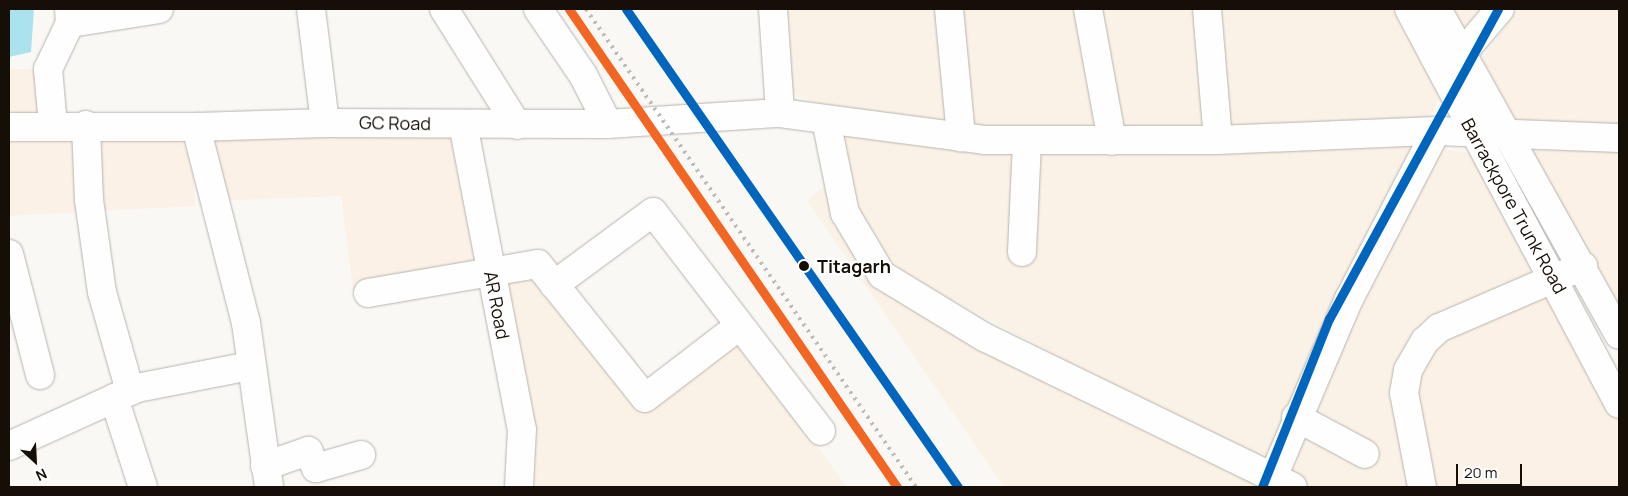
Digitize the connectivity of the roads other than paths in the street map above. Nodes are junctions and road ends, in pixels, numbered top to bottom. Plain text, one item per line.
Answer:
1 (159, 9) edge
2 (311, 9) edge
3 (444, 9) edge
4 (538, 9) edge
5 (773, 9) edge
6 (949, 9) edge
7 (1088, 9) edge
8 (1207, 9) edge
9 (1409, 9) edge
10 (1437, 9) edge
11 (1500, 9) edge
12 (117, 11) edge
13 (70, 16) edge
14 (1461, 55) junction
15 (780, 113) junction
16 (826, 120) junction
17 (325, 123) junction
18 (463, 124) junction
19 (608, 124) junction
20 (86, 125) junction
21 (517, 125) junction
22 (53, 126) junction
23 (9, 127) edge
24 (196, 127) junction
25 (1436, 131) junction
26 (1472, 132) junction
27 (1504, 132) junction
28 (961, 137) junction
29 (1619, 138) edge
30 (1027, 140) junction
31 (1218, 140) junction
32 (1112, 141) junction
33 (1022, 252) dead end
34 (9, 254) edge
35 (1583, 266) junction
36 (490, 271) junction
37 (1554, 280) junction
38 (554, 285) junction
39 (368, 293) dead end
40 (738, 327) junction
41 (1619, 334) edge
42 (250, 366) junction
43 (40, 375) dead end
44 (122, 395) junction
45 (1619, 404) edge
46 (1296, 418) junction
47 (821, 430) dead end
48 (9, 446) edge
49 (361, 454) dead end
50 (1365, 454) dead end
51 (267, 477) edge
52 (1283, 482) edge
53 (143, 487) edge
54 (519, 487) edge
55 (1422, 487) edge

1 - 12 street
2 - 17 street
3 - 21 street
4 - 19 street
5 - 15 street
6 - 28 street
7 - 32 street
8 - 31 street
9 - 26 street, Barrackpore Trunk Road
10 - 14 street, Barrackpore Trunk Road
11 - 14 street
12 - 13 street
13 - 22 street
14 - 27 street, Barrackpore Trunk Road
15 - 16 street, GC Road
15 - 19 street, GC Road
16 - 28 street, GC Road
16 - 52 street
17 - 18 street, GC Road
17 - 24 street, GC Road
18 - 21 street, GC Road
18 - 36 street, AR Road
19 - 21 street, GC Road
20 - 22 street, GC Road
20 - 24 street, GC Road
20 - 44 street
22 - 23 street, GC Road
24 - 42 street
25 - 26 street, GC Road
25 - 31 street, GC Road
25 - 46 street
26 - 27 street, GC Road
26 - 37 street, Barrackpore Trunk Road
27 - 29 street, GC Road
27 - 35 street, Barrackpore Trunk Road
28 - 30 street, GC Road
30 - 32 street, GC Road
30 - 33 street
31 - 32 street, GC Road
34 - 43 street
35 - 37 street
35 - 41 street, Barrackpore Trunk Road
36 - 38 street
36 - 39 street
36 - 54 street, AR Road
37 - 45 street, Barrackpore Trunk Road
37 - 55 street
38 - 40 street
38 - 40 street
40 - 47 street
42 - 44 street
42 - 51 street
44 - 48 street
44 - 53 street
46 - 50 street
46 - 52 street
49 - 51 street

